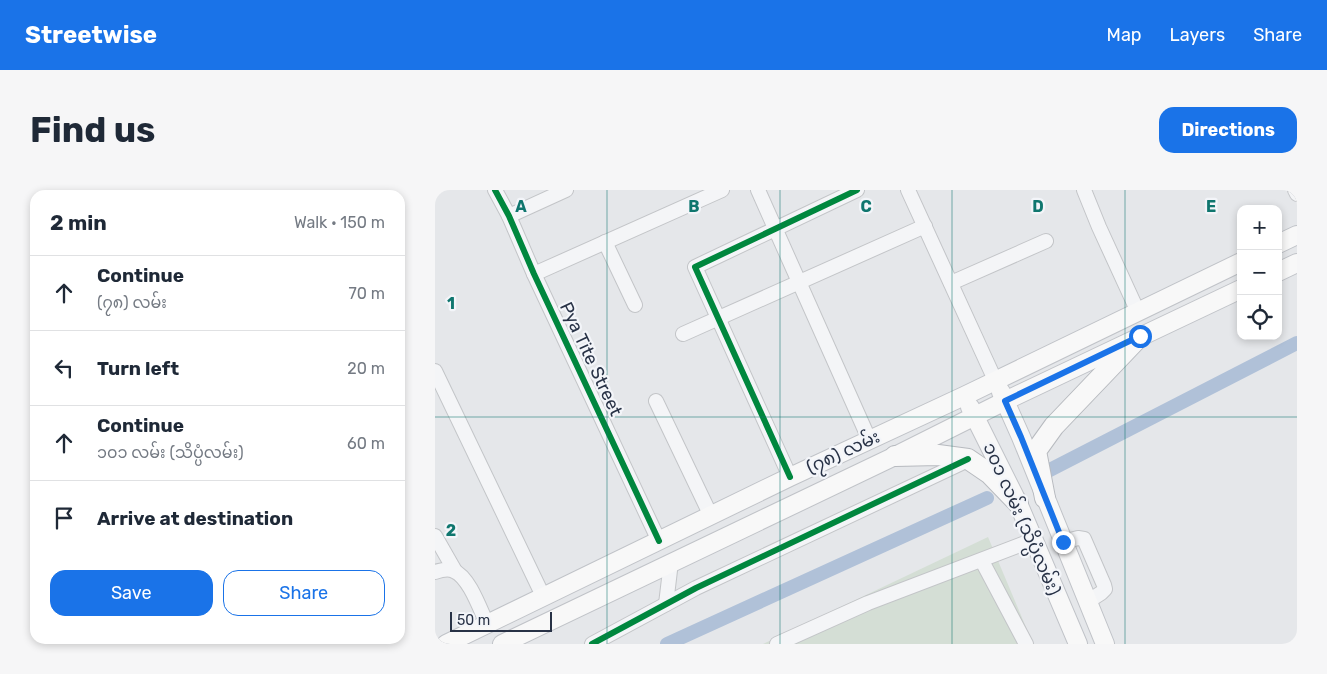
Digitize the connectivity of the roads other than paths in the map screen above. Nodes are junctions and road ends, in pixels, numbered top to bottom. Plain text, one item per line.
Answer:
1 (495, 190) edge
2 (566, 190) edge
3 (721, 190) edge
4 (758, 190) edge
5 (857, 190) edge
6 (908, 190) edge
7 (1084, 190) edge
8 (1295, 190) edge
9 (1297, 194) edge
10 (509, 216) junction
11 (925, 226) junction
12 (775, 228) junction
13 (1297, 234) edge
14 (1046, 241) dead end
15 (605, 242) junction
16 (1282, 242) edge
17 (1297, 263) edge
18 (1237, 264) edge
19 (1282, 270) edge
20 (534, 274) junction
21 (799, 283) junction
22 (951, 283) junction
23 (1237, 291) edge
24 (635, 305) dead end
25 (1137, 312) junction
26 (719, 318) junction
27 (683, 334) dead end
28 (1140, 336) junction
29 (435, 371) edge
30 (995, 380) junction
31 (964, 396) junction
32 (656, 401) dead end
33 (1005, 401) junction
34 (974, 417) junction
35 (869, 440) junction
36 (895, 456) junction
37 (968, 459) junction
38 (790, 477) junction
39 (1045, 498) junction
40 (1018, 503) junction
41 (711, 516) junction
42 (435, 536) edge
43 (1033, 540) junction
44 (659, 541) junction
45 (982, 560) junction
46 (671, 562) junction
47 (455, 571) junction
48 (435, 572) edge
49 (543, 596) junction
50 (667, 604) junction
51 (487, 624) junction
52 (445, 644) edge
53 (502, 644) edge
54 (592, 644) edge
55 (777, 644) edge
56 (1026, 644) edge
57 (1078, 644) edge
58 (1105, 644) edge

1 - 10 street, Pya Tite Street
2 - 10 street
3 - 15 street
4 - 12 street
5 - 12 street
6 - 11 street
7 - 25 street
8 - 9 street
10 - 20 street, Pya Tite Street
11 - 21 street
11 - 22 street
12 - 21 street
12 - 26 street
13 - 16 main road
14 - 22 street
15 - 20 street
15 - 24 street
17 - 19 main road
18 - 25 main road, (၇၈) လမ်း
20 - 44 street, Pya Tite Street
21 - 26 street
21 - 35 street
22 - 30 street
23 - 28 main road, (၇၈) လမ်း
25 - 30 main road, (၇၈) လမ်း
26 - 27 street
26 - 38 street
28 - 33 main road, (၇၈) လမ်း
28 - 39 highway
29 - 49 street
30 - 31 main road, (၇၈) လမ်း
30 - 33 main road, ၁၀၁ လမ်း (သိပ္ပံလမ်း)
31 - 34 main road, ၁၀၁ လမ်း (သိပ္ပံလမ်း)
31 - 35 main road, (၇၈) လမ်း
32 - 41 street
33 - 34 main road, (၇၈) လမ်း
33 - 39 main road, ၁၀၁ လမ်း (သိပ္ပံလမ်း)
34 - 36 main road, (၇၈) လမ်း
34 - 40 main road, ၁၀၁ လမ်း (သိပ္ပံလမ်း)
35 - 38 main road, (၇၈) လမ်း
36 - 37 highway
36 - 46 main road, (၇၈) လမ်း
37 - 40 highway
37 - 50 street
38 - 41 main road, (၇၈) လမ်း
39 - 58 main road, ၁၀၁ လမ်း (သိပ္ပံလမ်း)
40 - 43 main road, ၁၀၁ လမ်း (သိပ္ပံလမ်း)
41 - 44 main road, (၇၈) လမ်း
42 - 47 street
43 - 45 street
43 - 57 main road, ၁၀၁ လမ်း (သိပ္ပံလမ်း)
44 - 49 main road, (၇၈) လမ်း
45 - 55 street
45 - 56 street
46 - 50 street
46 - 53 main road, (၇၈) လမ်း
47 - 48 street
47 - 51 street
49 - 51 main road, (၇၈) လမ်း
50 - 54 street
51 - 52 main road, (၇၈) လမ်း

